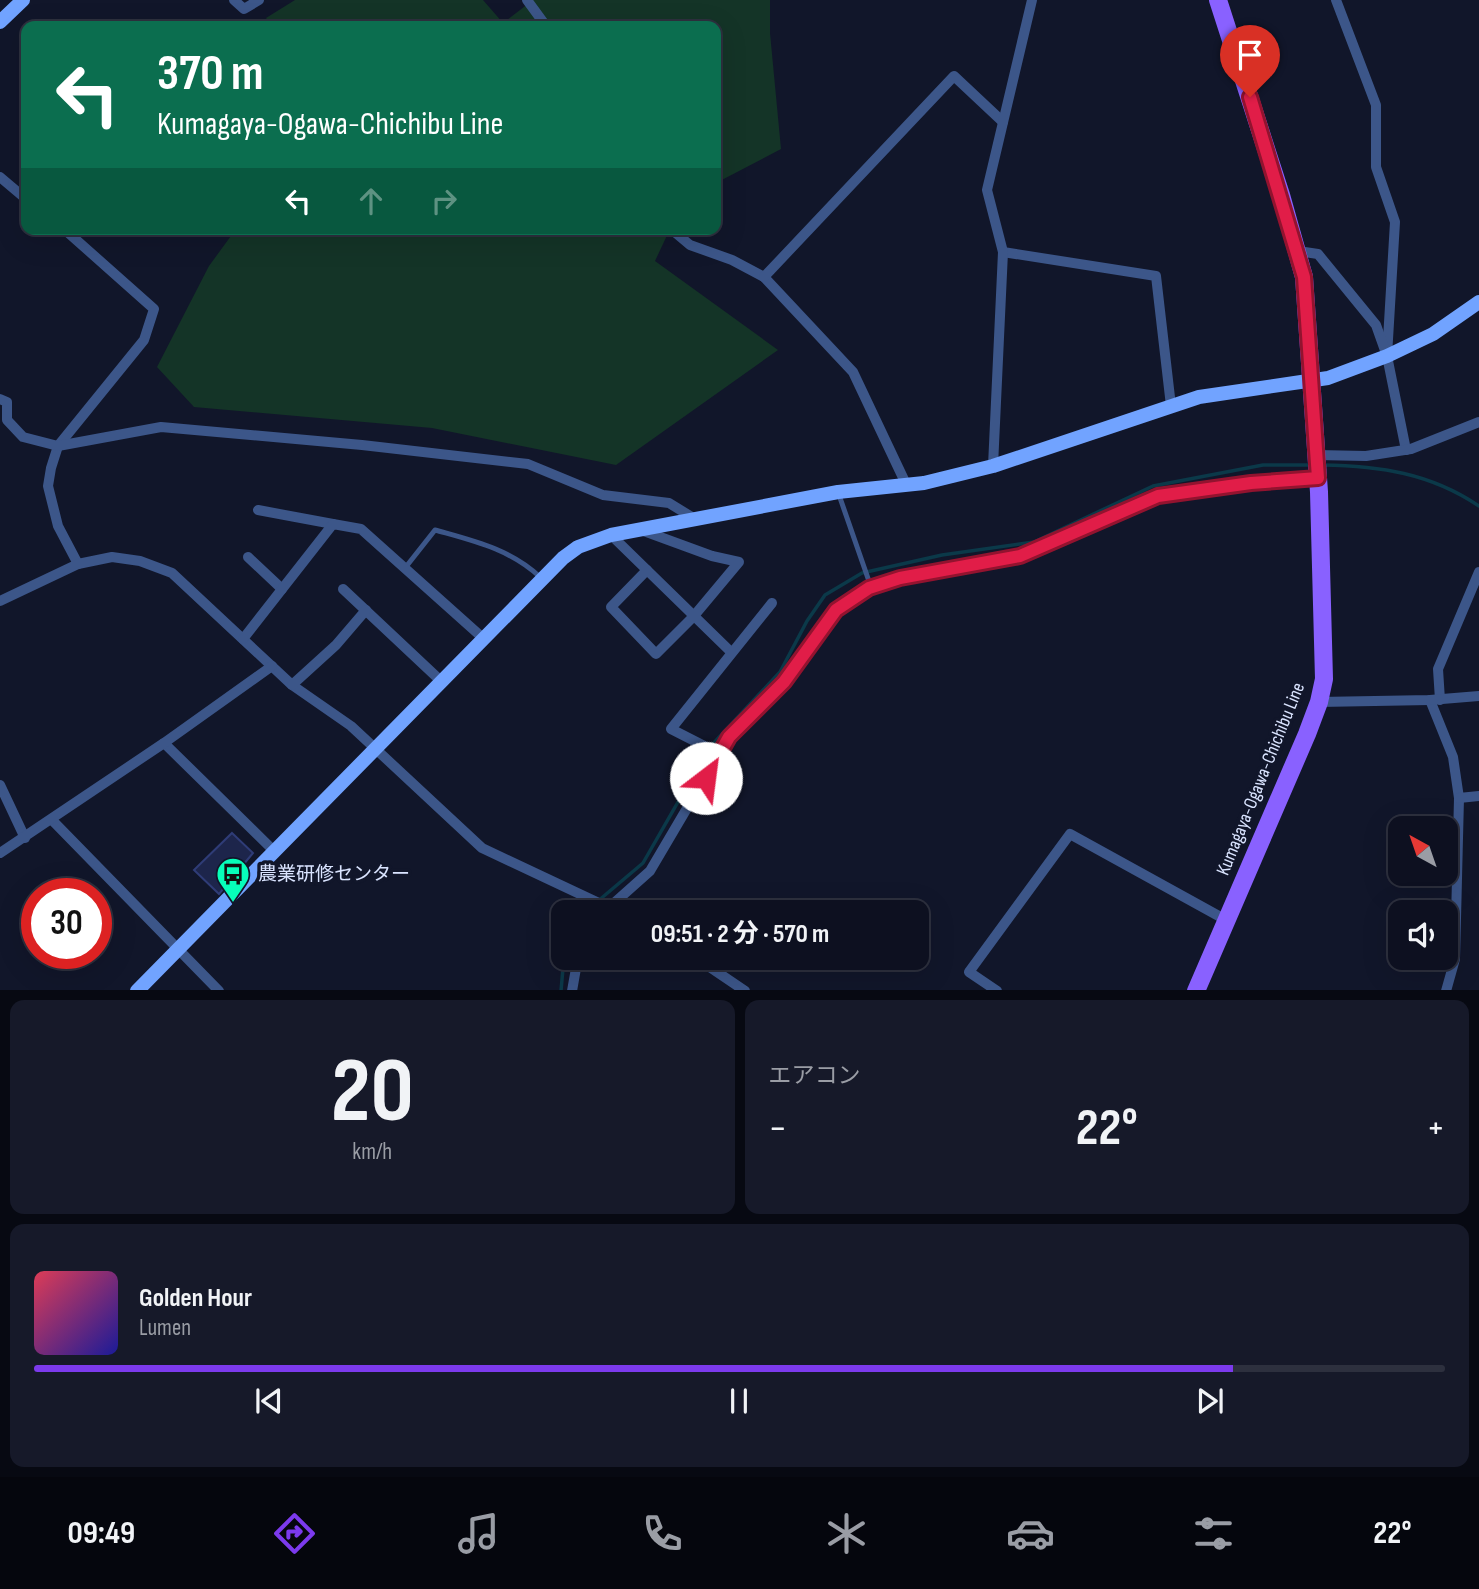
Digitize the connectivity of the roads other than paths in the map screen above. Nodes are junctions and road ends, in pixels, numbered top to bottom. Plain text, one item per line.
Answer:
1 (23, 0) edge
2 (234, 0) edge
3 (259, 0) edge
4 (527, 0) edge
5 (1032, 0) edge
6 (1218, 0) edge
7 (1336, 0) edge
8 (542, 21) edge
9 (0, 22) edge
10 (1003, 122) junction
11 (0, 177) edge
12 (21, 195) edge
13 (71, 235) edge
14 (678, 235) edge
15 (1298, 251) junction
16 (1003, 252) junction
17 (764, 277) junction
18 (1479, 303) edge
19 (1387, 356) junction
20 (1311, 382) junction
21 (0, 399) edge
22 (1171, 406) junction
23 (1479, 422) edge
24 (58, 446) junction
25 (1406, 450) junction
26 (1316, 456) junction
27 (993, 466) junction
28 (1318, 478) junction
29 (906, 484) junction
30 (838, 492) junction
31 (258, 510) dead end
32 (695, 519) junction
33 (333, 524) junction
34 (640, 530) junction
35 (611, 535) junction
36 (248, 557) dead end
37 (78, 564) junction
38 (405, 568) junction
39 (647, 570) junction
40 (1479, 572) edge
41 (542, 580) junction
42 (871, 587) junction
43 (282, 589) junction
44 (343, 589) dead end
45 (0, 601) edge
46 (772, 603) dead end
47 (366, 611) junction
48 (693, 617) junction
49 (243, 639) junction
50 (484, 639) junction
51 (732, 652) junction
52 (272, 666) junction
53 (442, 682) junction
54 (292, 685) junction
55 (1479, 695) edge
56 (1435, 700) junction
57 (1320, 702) junction
58 (164, 743) junction
59 (377, 750) junction
60 (720, 754) junction
61 (0, 785) edge
62 (1479, 796) edge
63 (1459, 798) junction
64 (52, 820) junction
65 (25, 838) junction
66 (273, 850) junction
67 (0, 853) edge
68 (589, 900) edge
69 (621, 900) edge
70 (1226, 920) junction
71 (178, 949) junction
72 (576, 970) edge
73 (715, 970) edge
74 (137, 990) edge
75 (219, 990) edge
76 (572, 990) edge
77 (745, 990) edge
78 (997, 990) edge
79 (1196, 990) edge
80 (1446, 990) edge

1 - 9 street
2 - 3 street
4 - 8 street
5 - 10 street
6 - 15 main road, Kumagaya-Ogawa-Chichibu Line
7 - 19 street
10 - 16 street
10 - 17 street
11 - 12 street
13 - 24 street
14 - 17 street
15 - 19 street
15 - 20 main road, Kumagaya-Ogawa-Chichibu Line
16 - 22 street
16 - 27 street
17 - 29 street
18 - 19 street
19 - 20 street
19 - 25 street
20 - 22 street
20 - 26 main road, Kumagaya-Ogawa-Chichibu Line
21 - 24 street
22 - 27 street
23 - 25 street
24 - 32 street
24 - 37 street
25 - 26 street
26 - 28 main road, Kumagaya-Ogawa-Chichibu Line
27 - 29 street
28 - 42 street
28 - 57 main road, Kumagaya-Ogawa-Chichibu Line
29 - 30 street
30 - 32 street
30 - 42 lane
31 - 33 street
32 - 34 street
33 - 38 street
33 - 43 street
34 - 35 street
34 - 48 street
35 - 39 street
35 - 41 street
36 - 43 street
37 - 45 street
37 - 49 street
38 - 41 lane
38 - 50 street
39 - 48 street
39 - 48 street
40 - 56 street
41 - 50 street
42 - 60 street
43 - 49 street
44 - 47 street
46 - 51 street
47 - 53 street
47 - 54 street
48 - 51 street
49 - 52 street
50 - 53 street
51 - 60 street
52 - 54 street
52 - 58 street
53 - 59 street
54 - 59 street
55 - 56 street
56 - 57 street
56 - 63 street
57 - 70 main road, Kumagaya-Ogawa-Chichibu Line
58 - 64 street
58 - 66 street
59 - 66 street
59 - 68 street
60 - 69 street
61 - 65 street
62 - 63 street
63 - 80 street
64 - 65 street
64 - 71 street
65 - 67 street
66 - 71 street
70 - 78 street
70 - 79 main road, Kumagaya-Ogawa-Chichibu Line
71 - 74 street
71 - 75 street
72 - 76 street
73 - 77 street

